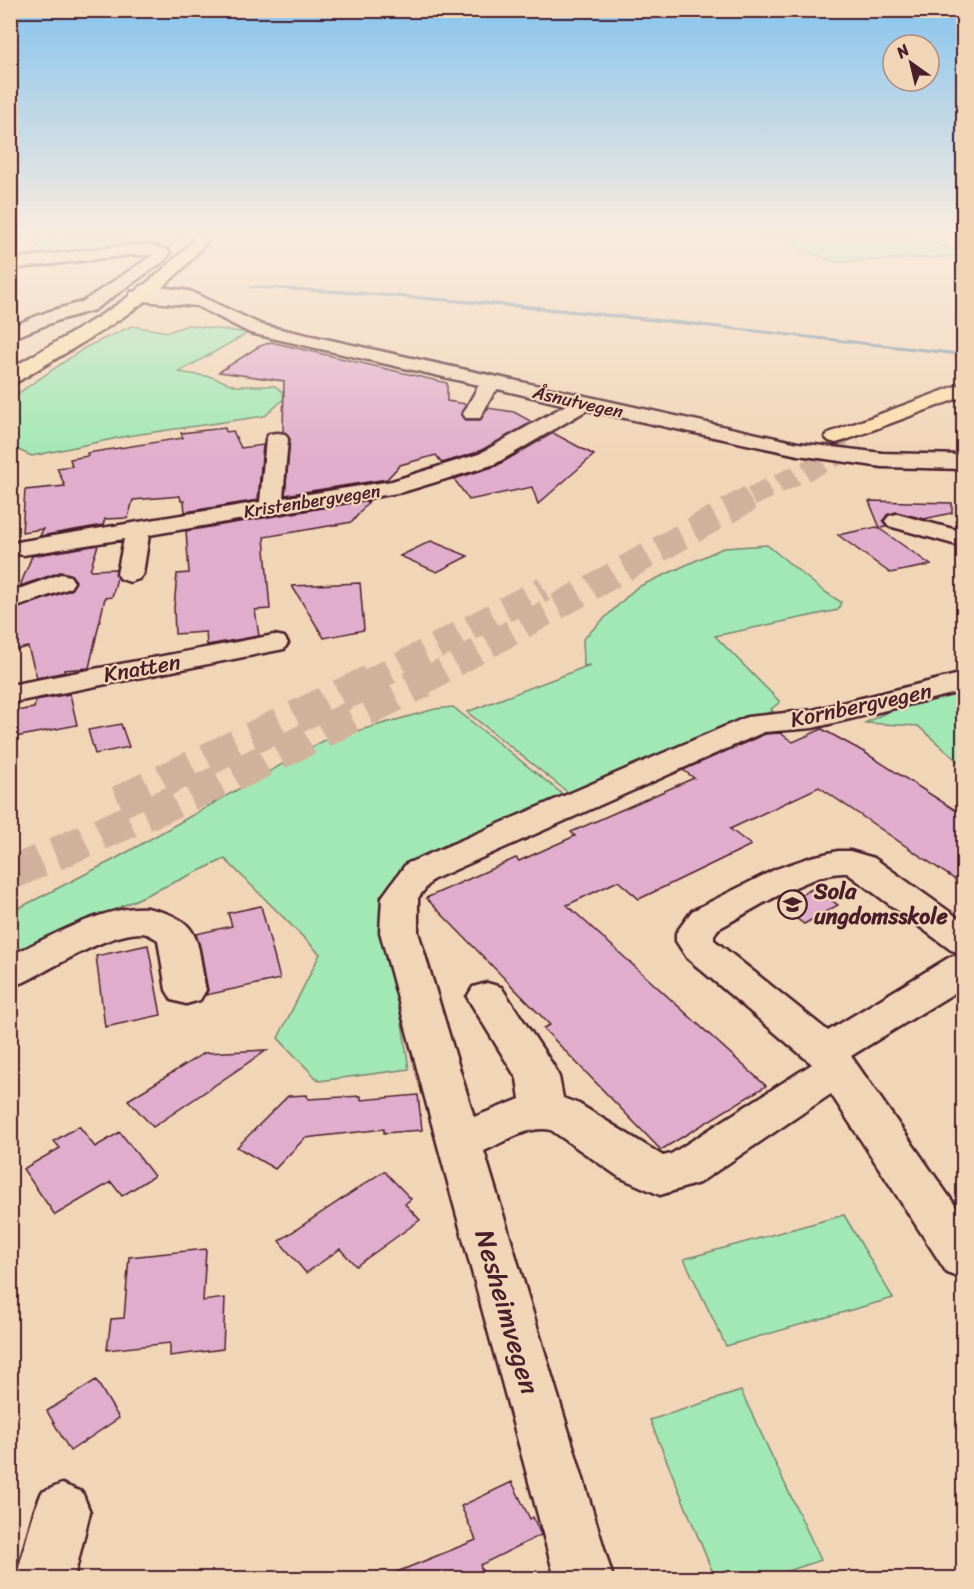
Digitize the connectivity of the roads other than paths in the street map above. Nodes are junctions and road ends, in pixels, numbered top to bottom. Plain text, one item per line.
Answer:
1 (80, 308) edge
2 (118, 308) edge
3 (213, 308) edge
4 (10, 334) edge
5 (10, 378) edge
6 (493, 382) junction
7 (963, 389) edge
8 (584, 403) junction
9 (963, 403) edge
10 (473, 414) dead end
11 (836, 436) tunnel mouth
12 (277, 439) dead end
13 (860, 445) tunnel mouth
14 (963, 462) edge
15 (271, 507) junction
16 (897, 521) dead end
17 (138, 530) junction
18 (963, 540) edge
19 (23, 548) dead end
20 (130, 574) dead end
21 (62, 582) dead end
22 (10, 601) edge
23 (274, 643) dead end
24 (963, 682) edge
25 (10, 694) edge
26 (963, 941) edge
27 (963, 967) edge
28 (10, 972) edge
29 (186, 990) dead end
30 (487, 997) dead end
31 (431, 1046) joint
32 (831, 1061) junction
33 (543, 1111) junction
34 (460, 1143) junction
35 (963, 1258) edge
36 (62, 1512) dead end
37 (45, 1578) edge
38 (584, 1578) edge

1 - 4 street
2 - 5 main road
3 - 6 street, Åsnutvegen
6 - 8 street, Åsnutvegen
6 - 10 street
7 - 11 main road
8 - 14 street, Åsnutvegen
8 - 15 street, Kristenbergvegen
9 - 13 main road
12 - 15 street
15 - 17 street, Kristenbergvegen
16 - 18 street
17 - 19 street, Kristenbergvegen
17 - 20 street
21 - 22 street
23 - 25 street, Knatten
24 - 31 street, Kornbergvegen
26 - 32 street
27 - 32 street
28 - 29 street
30 - 33 street
31 - 34 street, Nesheimvegen
32 - 33 street
32 - 35 street
33 - 34 street
34 - 38 street, Nesheimvegen
36 - 37 street

